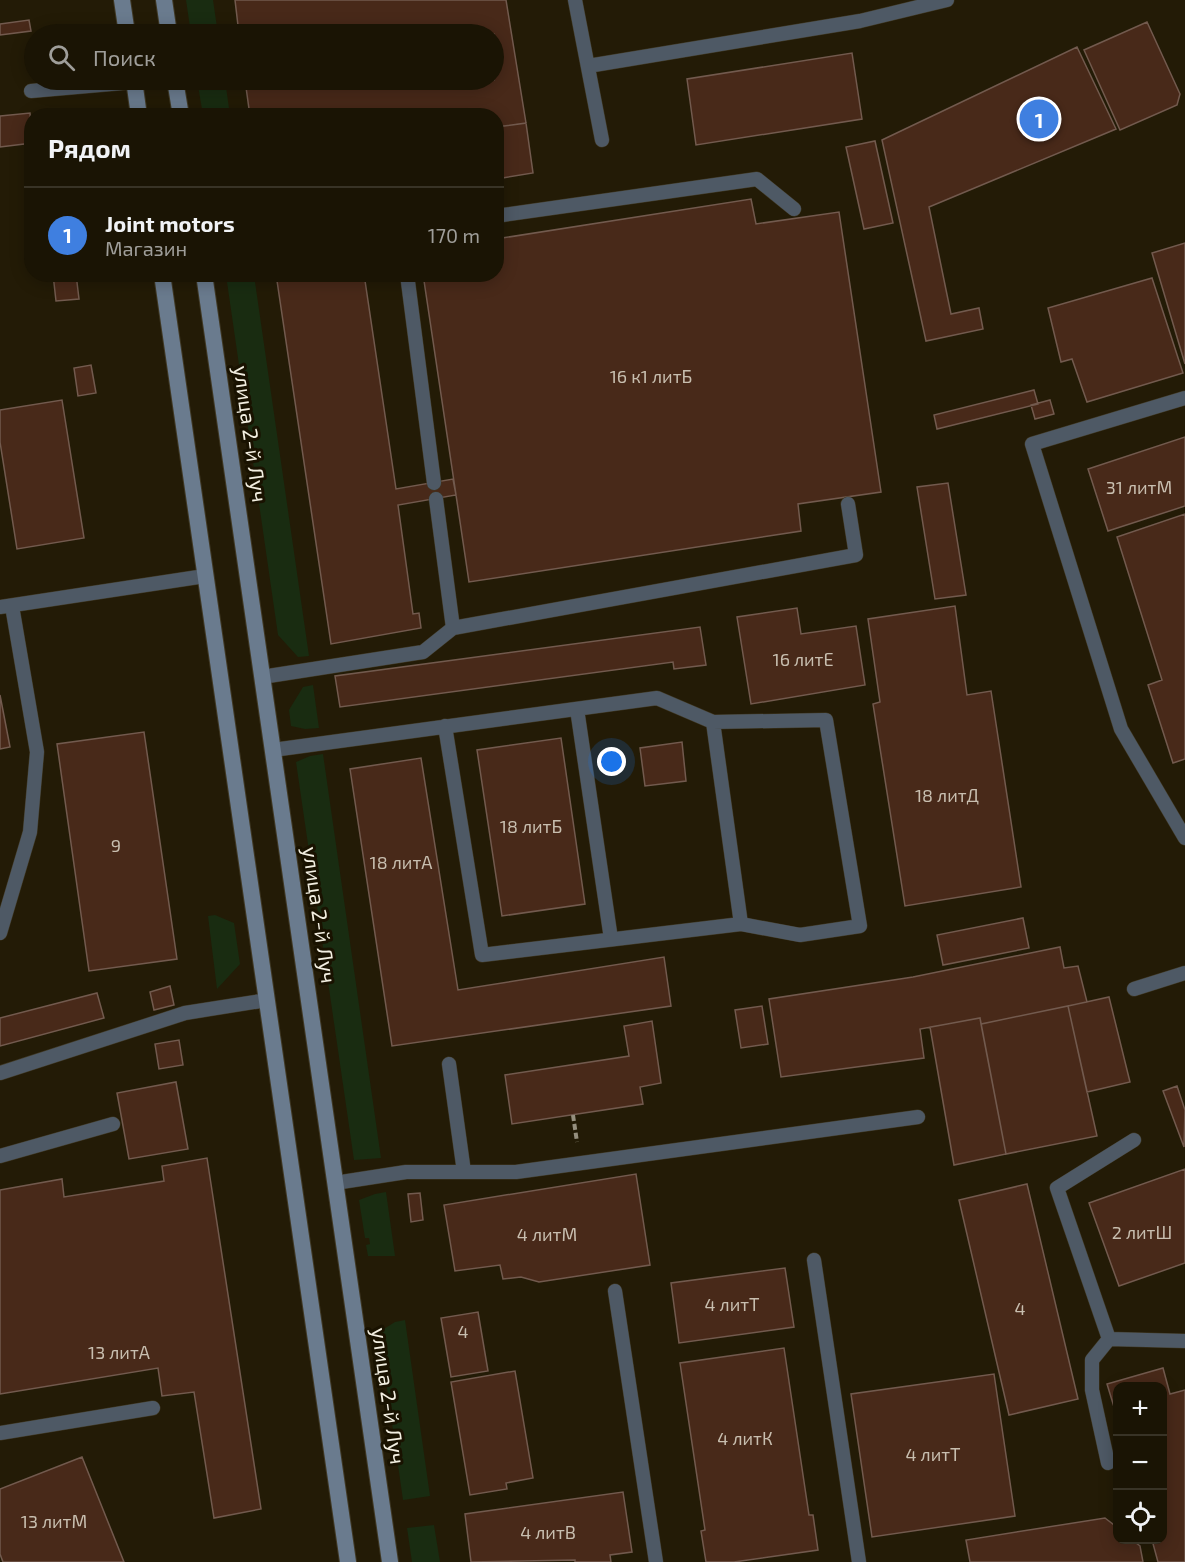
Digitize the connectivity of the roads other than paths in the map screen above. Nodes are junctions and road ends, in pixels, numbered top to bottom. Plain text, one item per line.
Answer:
1 (122, 0) edge
2 (164, 0) edge
3 (575, 0) edge
4 (947, 0) edge
5 (126, 24) edge
6 (168, 24) edge
7 (588, 66) junction
8 (41, 90) edge
9 (135, 90) edge
10 (177, 90) edge
11 (31, 91) dead end
12 (138, 108) edge
13 (180, 108) edge
14 (602, 140) dead end
15 (794, 209) dead end
16 (504, 215) edge
17 (163, 282) edge
18 (205, 282) edge
19 (408, 282) edge
20 (1185, 398) edge
21 (434, 483) dead end
22 (436, 499) dead end
23 (848, 504) dead end
24 (205, 576) junction
25 (6, 607) edge
26 (453, 628) junction
27 (262, 677) junction
28 (577, 709) junction
29 (713, 722) junction
30 (445, 726) junction
31 (273, 750) junction
32 (1185, 838) edge
33 (741, 924) junction
34 (0, 933) edge
35 (611, 939) junction
36 (1185, 973) edge
37 (1134, 988) dead end
38 (267, 1000) junction
39 (449, 1064) dead end
40 (0, 1072) edge
41 (918, 1116) dead end
42 (114, 1124) dead end
43 (1134, 1140) dead end
44 (0, 1156) edge
45 (464, 1172) junction
46 (335, 1183) junction
47 (814, 1260) dead end
48 (615, 1292) dead end
49 (1109, 1339) junction
50 (1185, 1341) edge
51 (153, 1408) dead end
52 (0, 1433) edge
53 (1108, 1463) dead end
54 (348, 1562) edge
55 (390, 1562) edge
56 (656, 1562) edge
57 (859, 1562) edge

1 - 5 main road
2 - 6 main road
3 - 7 lane
4 - 7 lane
7 - 14 lane
8 - 11 lane
9 - 12 main road
10 - 13 main road
15 - 16 lane
17 - 24 main road
18 - 27 main road, улица 2-й Луч
19 - 21 lane
20 - 32 lane
22 - 26 lane
23 - 26 lane
24 - 25 lane
24 - 38 main road
25 - 34 lane
26 - 27 lane
27 - 31 main road, улица 2-й Луч
28 - 29 lane
28 - 30 lane
28 - 35 lane
29 - 33 lane
29 - 33 lane
30 - 31 lane
30 - 35 lane
31 - 46 main road, улица 2-й Луч
33 - 35 lane
36 - 37 lane
38 - 40 lane
38 - 54 main road
39 - 45 lane
41 - 45 lane
42 - 44 lane
43 - 49 lane
45 - 46 lane
46 - 55 main road, улица 2-й Луч
47 - 57 lane
48 - 56 lane
49 - 50 lane
49 - 53 lane
51 - 52 lane

